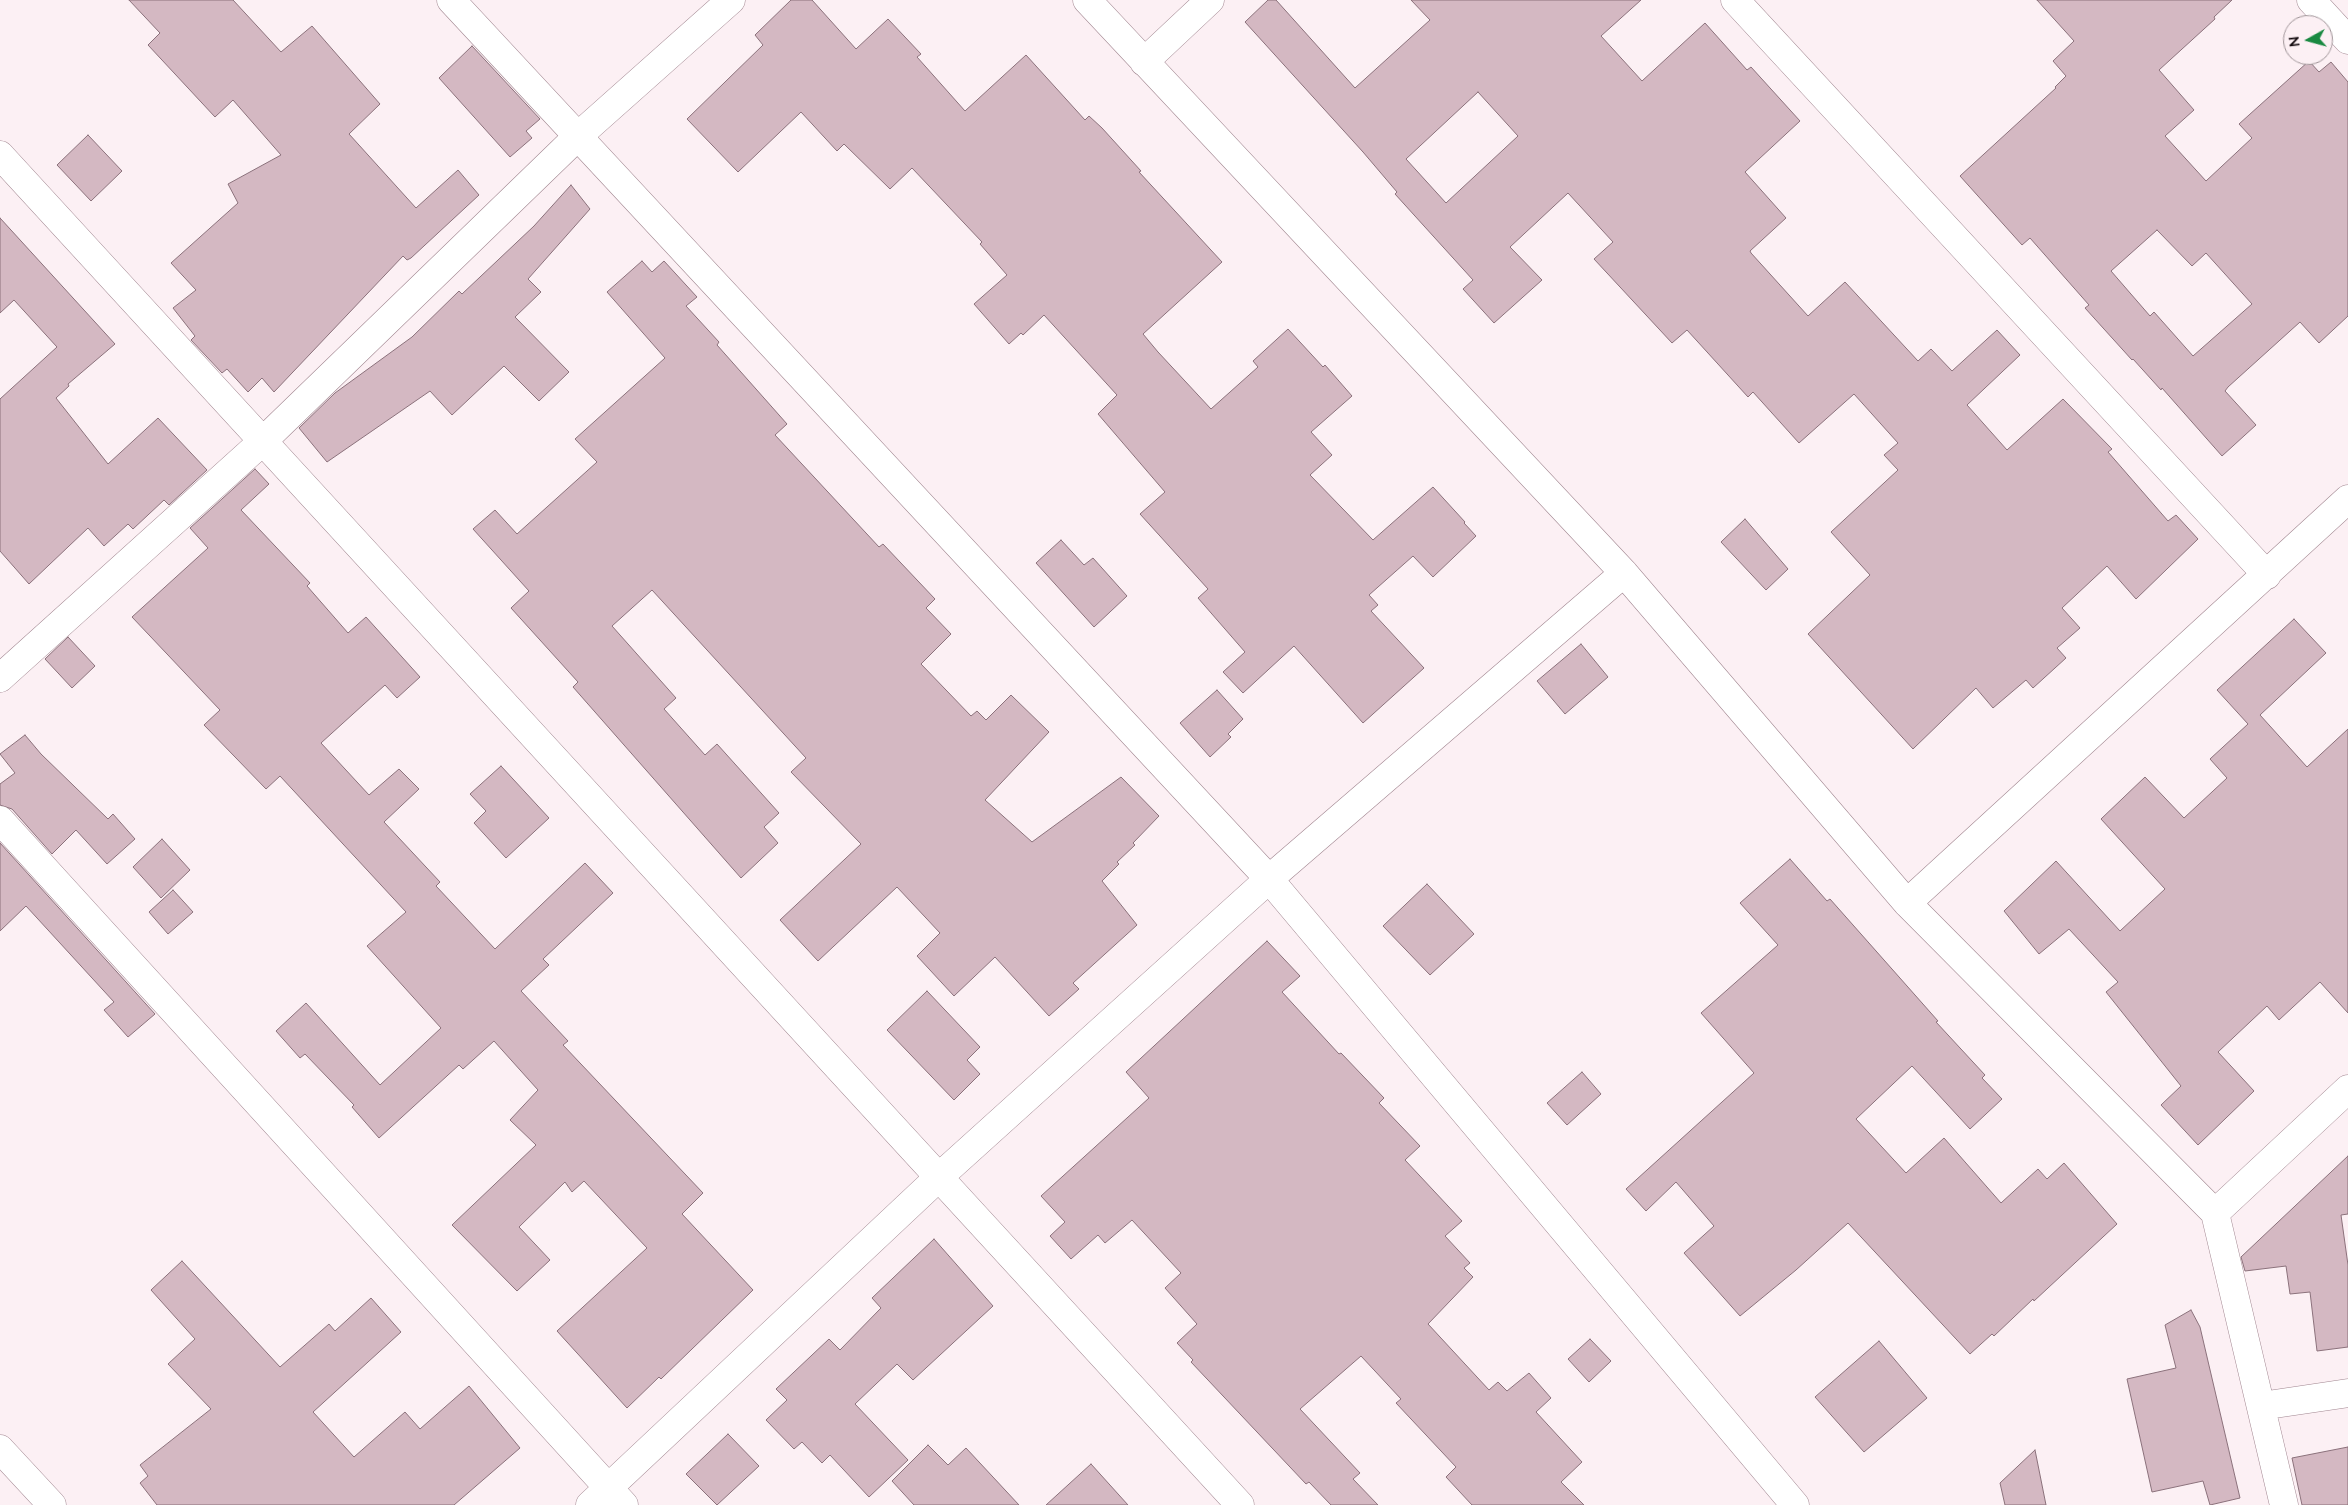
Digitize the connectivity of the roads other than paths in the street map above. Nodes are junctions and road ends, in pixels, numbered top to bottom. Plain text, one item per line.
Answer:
1 (451, 0) edge
2 (731, 0) edge
3 (1087, 0) edge
4 (1210, 0) edge
5 (1735, 0) edge
6 (2311, 0) edge
7 (2348, 40) edge
8 (1144, 62) junction
9 (577, 137) junction
10 (0, 155) edge
11 (263, 441) junction
12 (2348, 499) edge
13 (1624, 574) junction
14 (2267, 575) junction
15 (0, 678) edge
16 (0, 820) edge
17 (1269, 879) junction
18 (1907, 902) junction
19 (2348, 1089) edge
20 (939, 1177) junction
21 (2215, 1213) junction
22 (2348, 1393) edge
23 (2261, 1406) junction
24 (0, 1449) edge
25 (608, 1499) edge
26 (52, 1505) edge
27 (1240, 1505) edge
28 (1795, 1505) edge
29 (2284, 1505) edge

1 - 9 street
2 - 9 street
3 - 8 street
4 - 8 street
5 - 14 street
6 - 7 street
8 - 13 street
9 - 11 street
9 - 17 street
10 - 11 street
11 - 15 street
11 - 20 street
12 - 14 street
13 - 17 street
13 - 18 street
14 - 18 street
16 - 25 street
17 - 20 street
17 - 28 street
18 - 21 street
19 - 21 street
20 - 25 street
20 - 27 street
21 - 23 street
22 - 23 street
23 - 29 street
24 - 26 street

